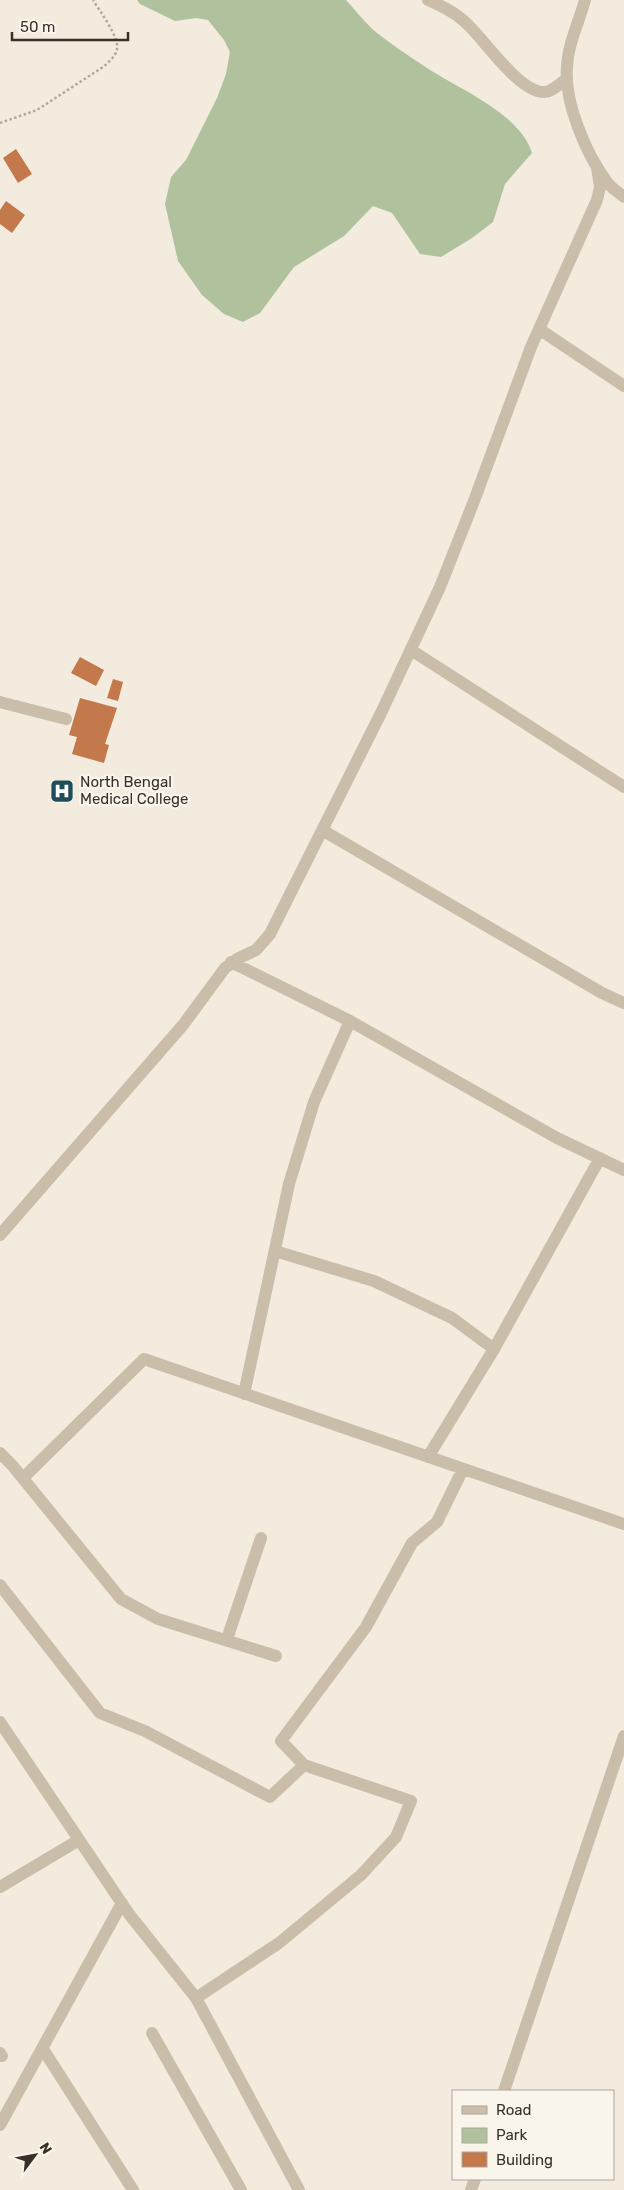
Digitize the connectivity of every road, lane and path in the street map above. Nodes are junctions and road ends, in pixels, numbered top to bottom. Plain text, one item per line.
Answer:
1 (93, 0) edge
2 (428, 0) edge
3 (585, 0) edge
4 (567, 79) junction
5 (0, 123) edge
6 (597, 167) junction
7 (624, 197) edge
8 (539, 329) junction
9 (624, 386) edge
10 (411, 650) junction
11 (0, 702) edge
12 (66, 719) dead end
13 (624, 787) edge
14 (322, 830) junction
15 (231, 962) junction
16 (624, 1003) edge
17 (350, 1021) junction
18 (600, 1158) junction
19 (624, 1170) edge
20 (0, 1235) edge
21 (274, 1251) junction
22 (494, 1349) junction
23 (244, 1394) junction
24 (0, 1453) edge
25 (428, 1457) junction
26 (463, 1469) junction
27 (23, 1478) junction
28 (624, 1524) edge
29 (261, 1538) dead end
30 (0, 1585) edge
31 (227, 1639) junction
32 (276, 1656) dead end
33 (0, 1722) edge
34 (624, 1736) edge
35 (304, 1765) junction
36 (80, 1840) junction
37 (0, 1887) edge
38 (122, 1903) junction
39 (196, 1998) junction
40 (152, 2033) dead end
41 (43, 2049) junction
42 (504, 2090) edge
43 (0, 2125) edge
44 (133, 2190) edge
45 (241, 2190) edge
46 (299, 2190) edge

1 - 5 path
2 - 4 street
3 - 4 street
4 - 6 street
6 - 7 street
6 - 8 street
8 - 9 street
8 - 10 street
10 - 13 street
10 - 14 street
11 - 12 street
14 - 15 street
14 - 16 street
15 - 17 street
15 - 20 street
17 - 18 street
17 - 21 street
18 - 19 street
18 - 22 street
21 - 22 street
21 - 23 street
22 - 25 street
23 - 25 street
23 - 27 street
24 - 27 street
25 - 26 street
26 - 28 street
26 - 35 street
27 - 31 street
29 - 31 street
30 - 35 street
31 - 32 street
33 - 36 street
34 - 42 street
35 - 39 street
36 - 37 street
36 - 38 street
38 - 39 street
38 - 41 street
39 - 46 street
40 - 45 street
41 - 43 street
41 - 44 street

